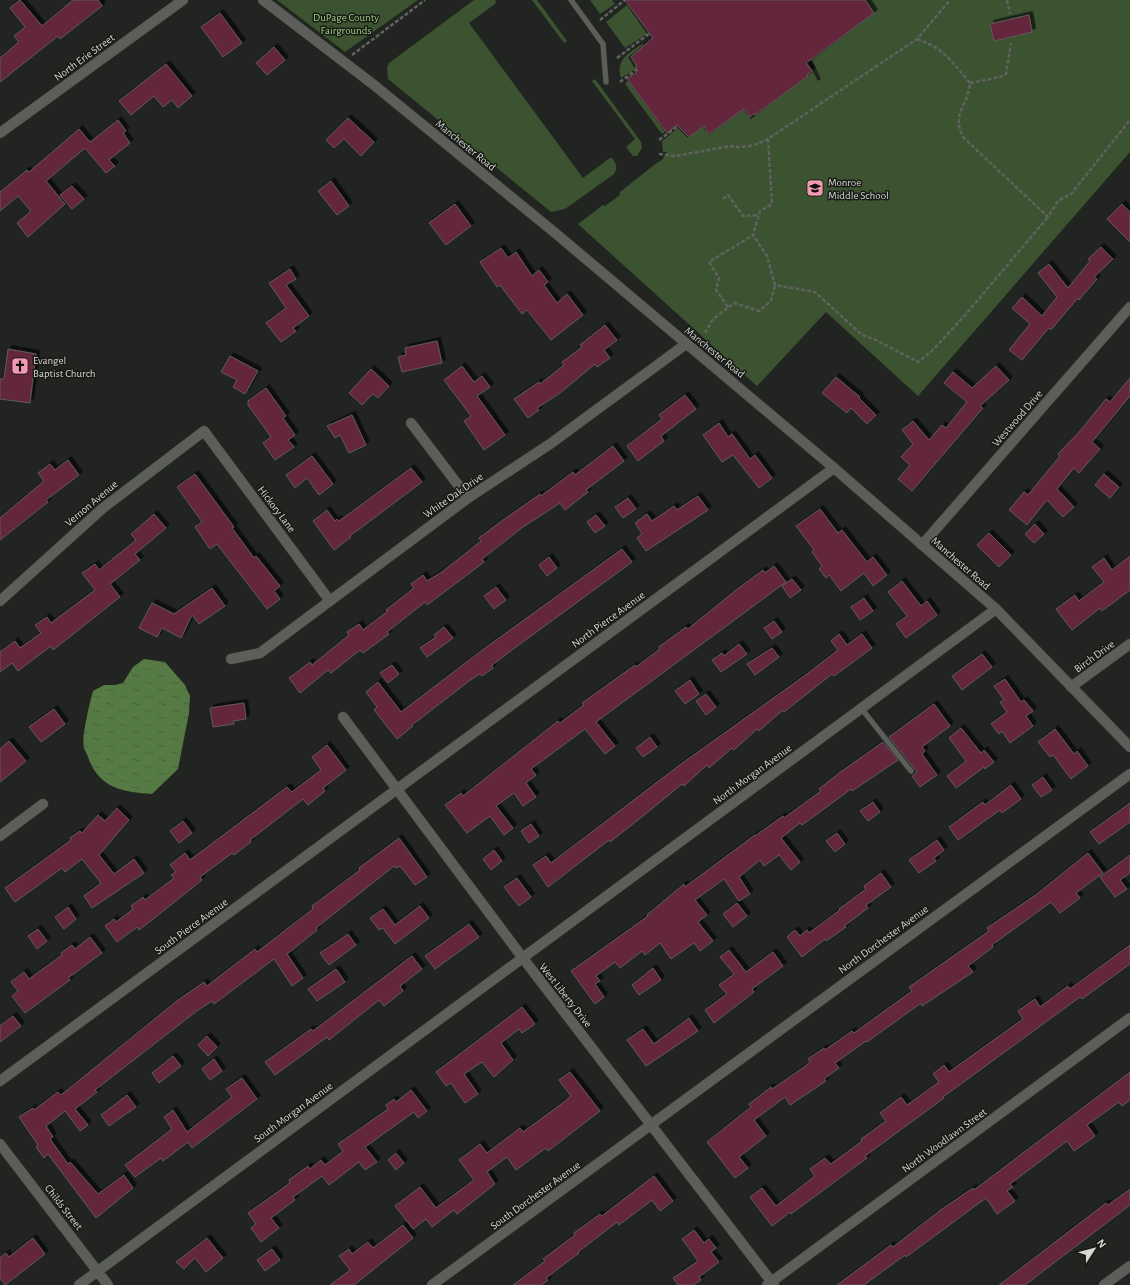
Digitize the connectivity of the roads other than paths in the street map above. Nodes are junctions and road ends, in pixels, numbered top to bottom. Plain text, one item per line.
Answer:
1 (183, 0) edge
2 (263, 0) edge
3 (571, 0) edge
4 (606, 82) dead end
5 (0, 133) edge
6 (1130, 307) edge
7 (686, 344) junction
8 (411, 423) dead end
9 (204, 432) joint
10 (834, 468) junction
11 (468, 498) junction
12 (922, 546) junction
13 (0, 601) edge
14 (330, 601) junction
15 (996, 609) junction
16 (1130, 644) edge
17 (231, 660) dead end
18 (1071, 687) junction
19 (861, 708) junction
20 (343, 717) dead end
21 (1130, 747) edge
22 (911, 771) dead end
23 (1130, 774) edge
24 (396, 789) junction
25 (43, 804) dead end
26 (0, 836) edge
27 (522, 957) junction
28 (1130, 1018) edge
29 (0, 1081) edge
30 (651, 1124) junction
31 (0, 1144) edge
32 (1130, 1266) edge
33 (98, 1271) junction
34 (771, 1284) edge
35 (78, 1285) edge
36 (108, 1285) edge
37 (432, 1285) edge
38 (1104, 1285) edge

1 - 5 street, North Erie Street
2 - 7 street, Manchester Road
3 - 4 lane
6 - 12 street, Westwood Drive
7 - 10 street, Manchester Road
7 - 11 street, White Oak Drive
8 - 11 street
9 - 13 street, Vernon Avenue
9 - 14 street, Hickory Lane
10 - 12 street, Manchester Road
10 - 24 street, North Pierce Avenue
11 - 14 street, White Oak Drive
12 - 15 street, Manchester Road
14 - 17 street, White Oak Drive
15 - 18 street, Manchester Road
15 - 19 street, North Morgan Avenue
16 - 18 street, Birch Drive
18 - 21 street, Manchester Road
19 - 22 lane
19 - 27 street, North Morgan Avenue
20 - 24 street, West Liberty Drive
23 - 30 street, North Dorchester Avenue
24 - 27 street, West Liberty Drive
24 - 29 street, South Pierce Avenue
25 - 26 street
27 - 30 street, West Liberty Drive
27 - 33 street, South Morgan Avenue
28 - 34 street, North Woodlawn Street
30 - 34 street, West Liberty Drive
30 - 37 street, South Dorchester Avenue
31 - 33 street, Childs Street
32 - 38 street
33 - 35 street, South Morgan Avenue
33 - 36 street, Childs Street

